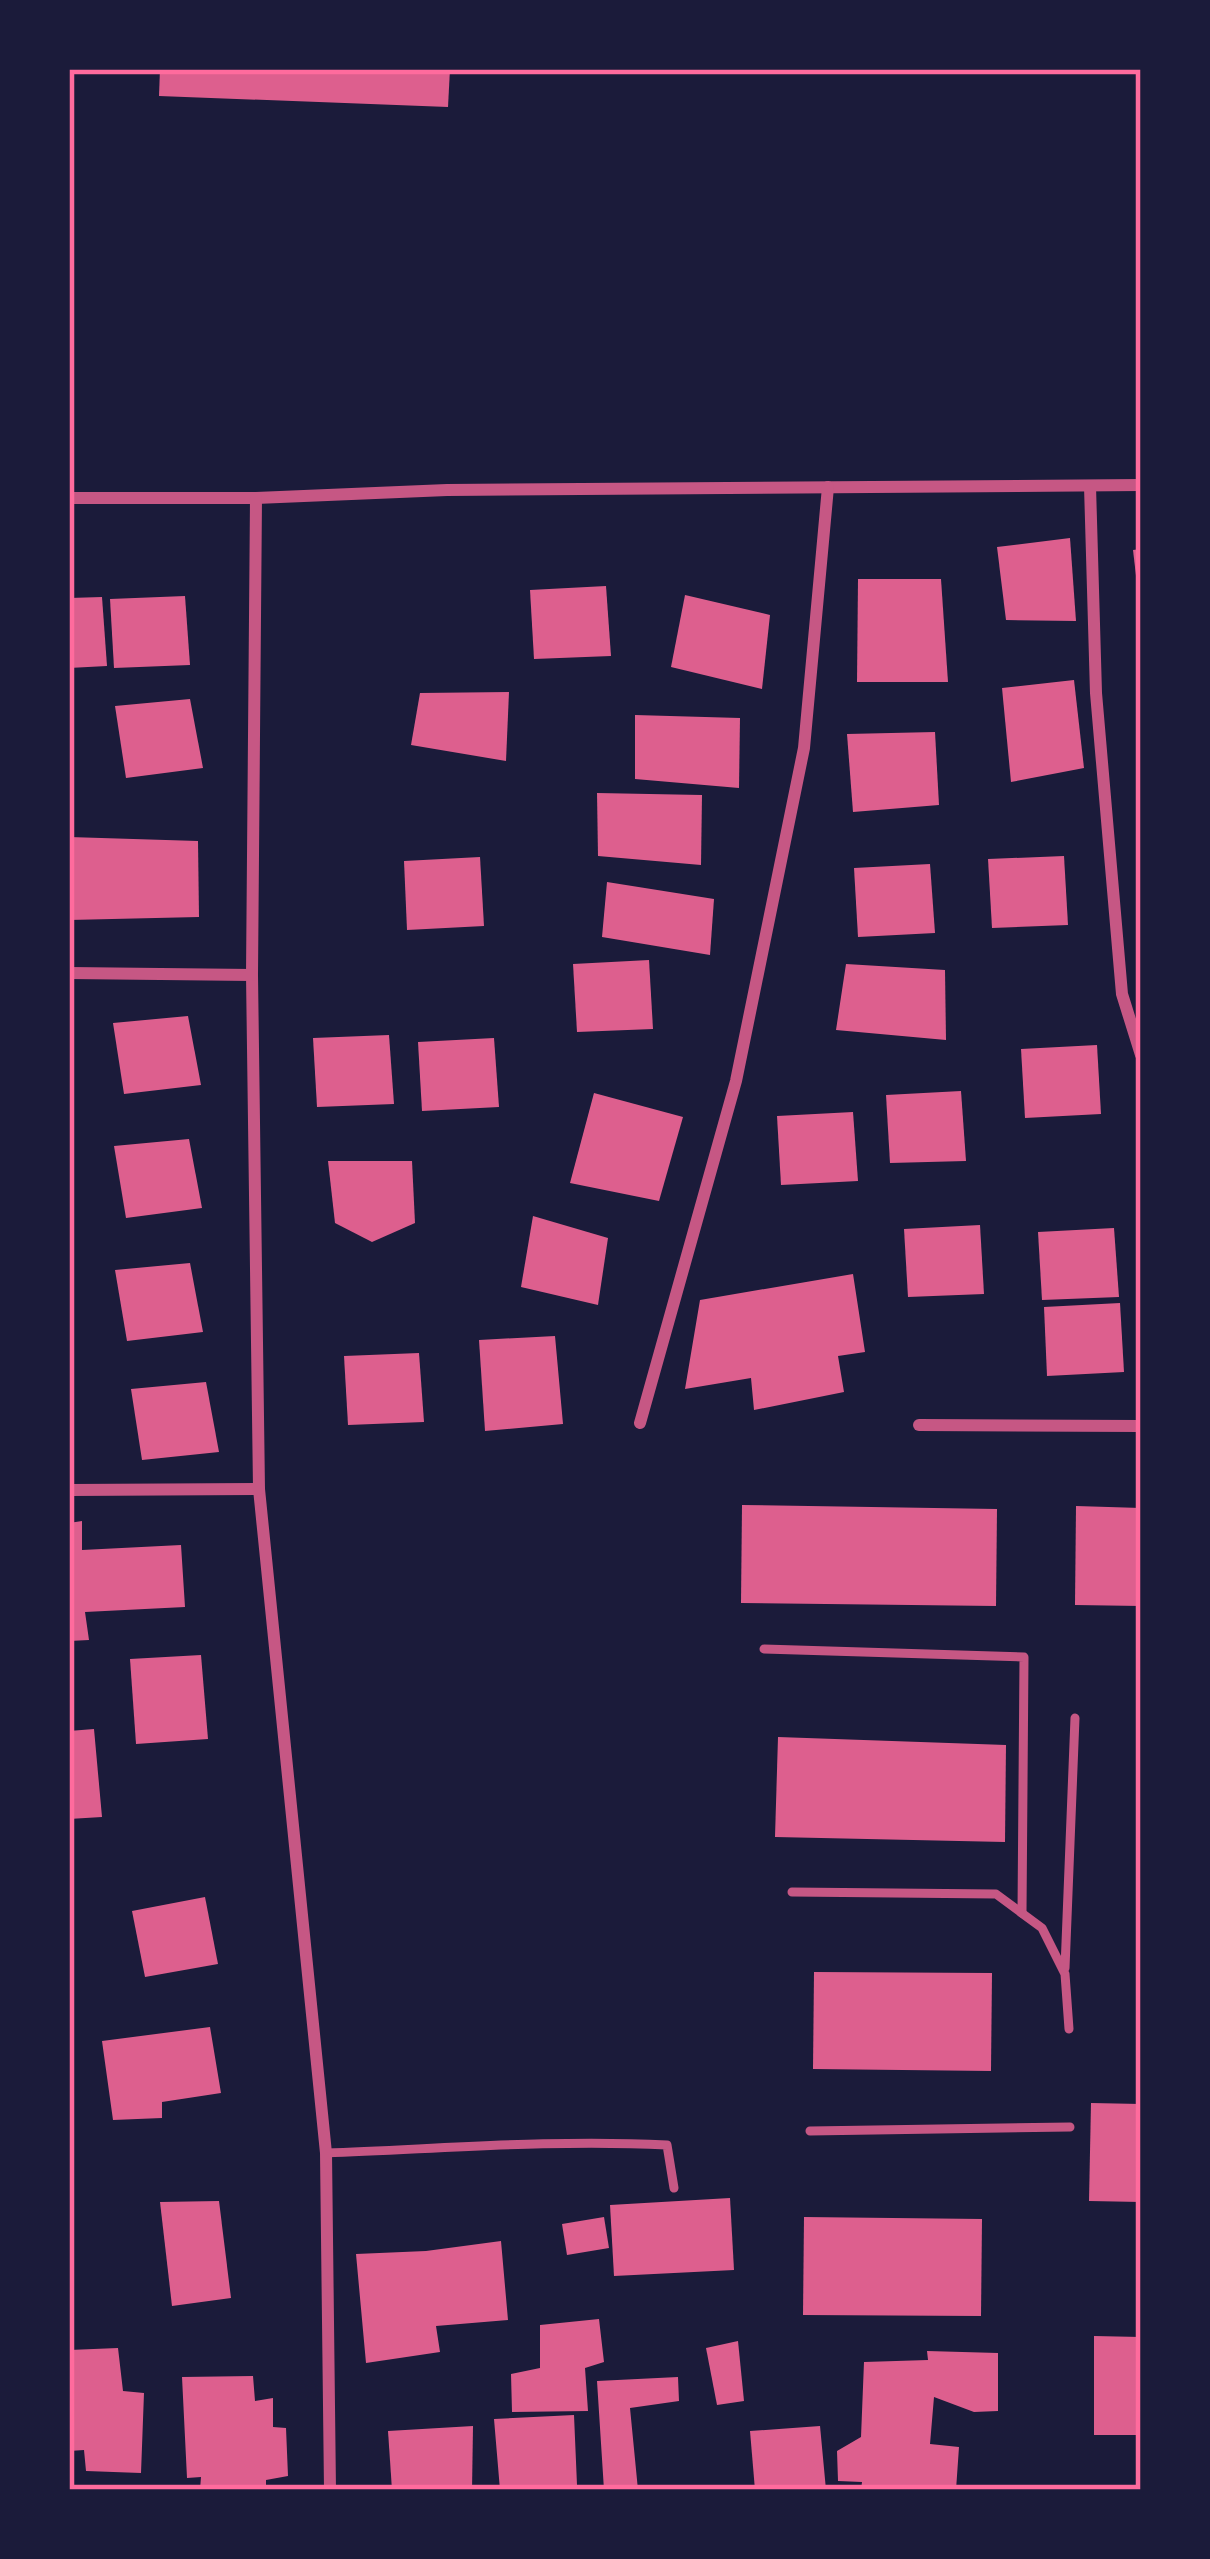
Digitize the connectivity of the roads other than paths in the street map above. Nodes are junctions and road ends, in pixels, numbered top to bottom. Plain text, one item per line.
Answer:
1 (1141, 485) edge
2 (1090, 486) junction
3 (828, 488) junction
4 (69, 498) edge
5 (256, 498) junction
6 (69, 973) edge
7 (252, 975) junction
8 (1141, 1055) edge
9 (640, 1423) dead end
10 (919, 1425) dead end
11 (1141, 1426) edge
12 (259, 1489) junction
13 (69, 1490) edge
14 (764, 1649) dead end
15 (1075, 1718) dead end
16 (792, 1892) dead end
17 (1022, 1913) junction
18 (1065, 1973) junction
19 (1069, 2029) dead end
20 (1070, 2127) dead end
21 (810, 2131) dead end
22 (326, 2153) junction
23 (674, 2188) dead end
24 (330, 2490) edge

1 - 2 street
2 - 3 street
2 - 8 street
3 - 5 street
3 - 9 street
4 - 5 street
5 - 7 street
6 - 7 street
7 - 12 street
10 - 11 street
12 - 13 street
12 - 22 street
14 - 17 lane
15 - 18 lane
16 - 17 lane
17 - 18 lane
18 - 19 lane
20 - 21 lane
22 - 23 lane
22 - 24 street

